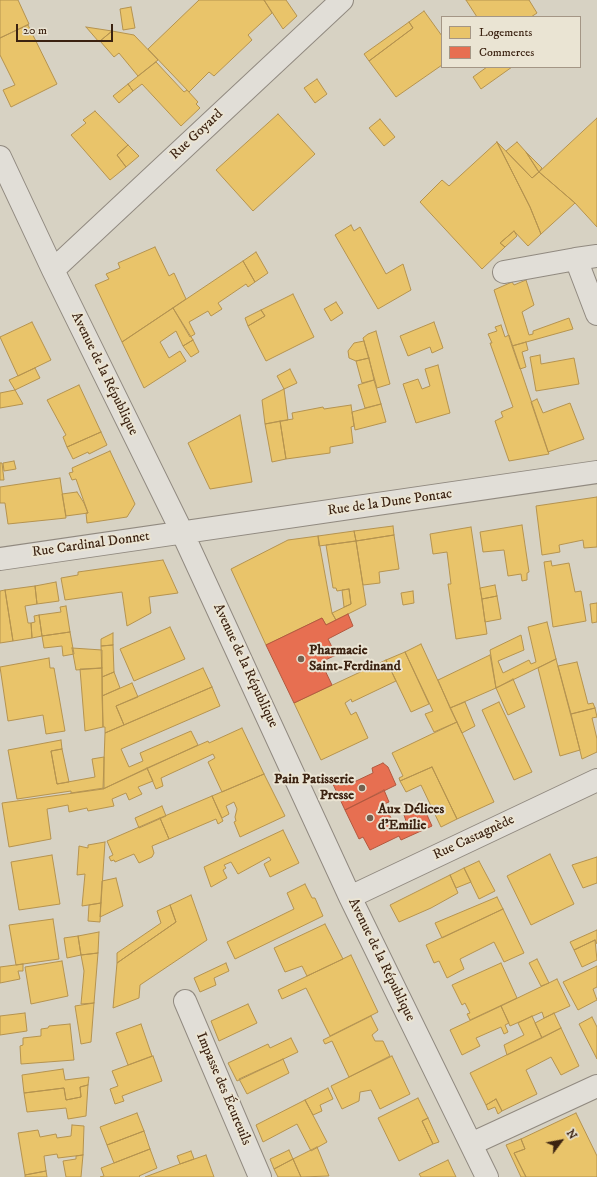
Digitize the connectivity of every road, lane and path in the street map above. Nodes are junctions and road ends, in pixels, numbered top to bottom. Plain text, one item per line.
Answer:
1 (342, 0) edge
2 (0, 157) edge
3 (587, 257) edge
4 (53, 270) junction
5 (504, 272) dead end
6 (597, 314) edge
7 (597, 472) edge
8 (182, 532) junction
9 (0, 559) edge
10 (597, 780) edge
11 (350, 897) junction
12 (185, 1001) dead end
13 (597, 1086) edge
14 (471, 1144) junction
15 (260, 1177) edge
16 (487, 1177) edge

1 - 4 street, Rue Goyard
2 - 4 street, Avenue de la République
3 - 5 street
3 - 6 street
4 - 8 street, Avenue de la République
7 - 8 street, Rue de la Dune Pontac
8 - 9 street, Rue Cardinal Donnet
8 - 11 street, Avenue de la République
10 - 11 street, Rue Castagnède
11 - 14 street, Avenue de la République
12 - 15 street, Impasse des Écureuils
13 - 14 street
14 - 16 street, Avenue de la République

